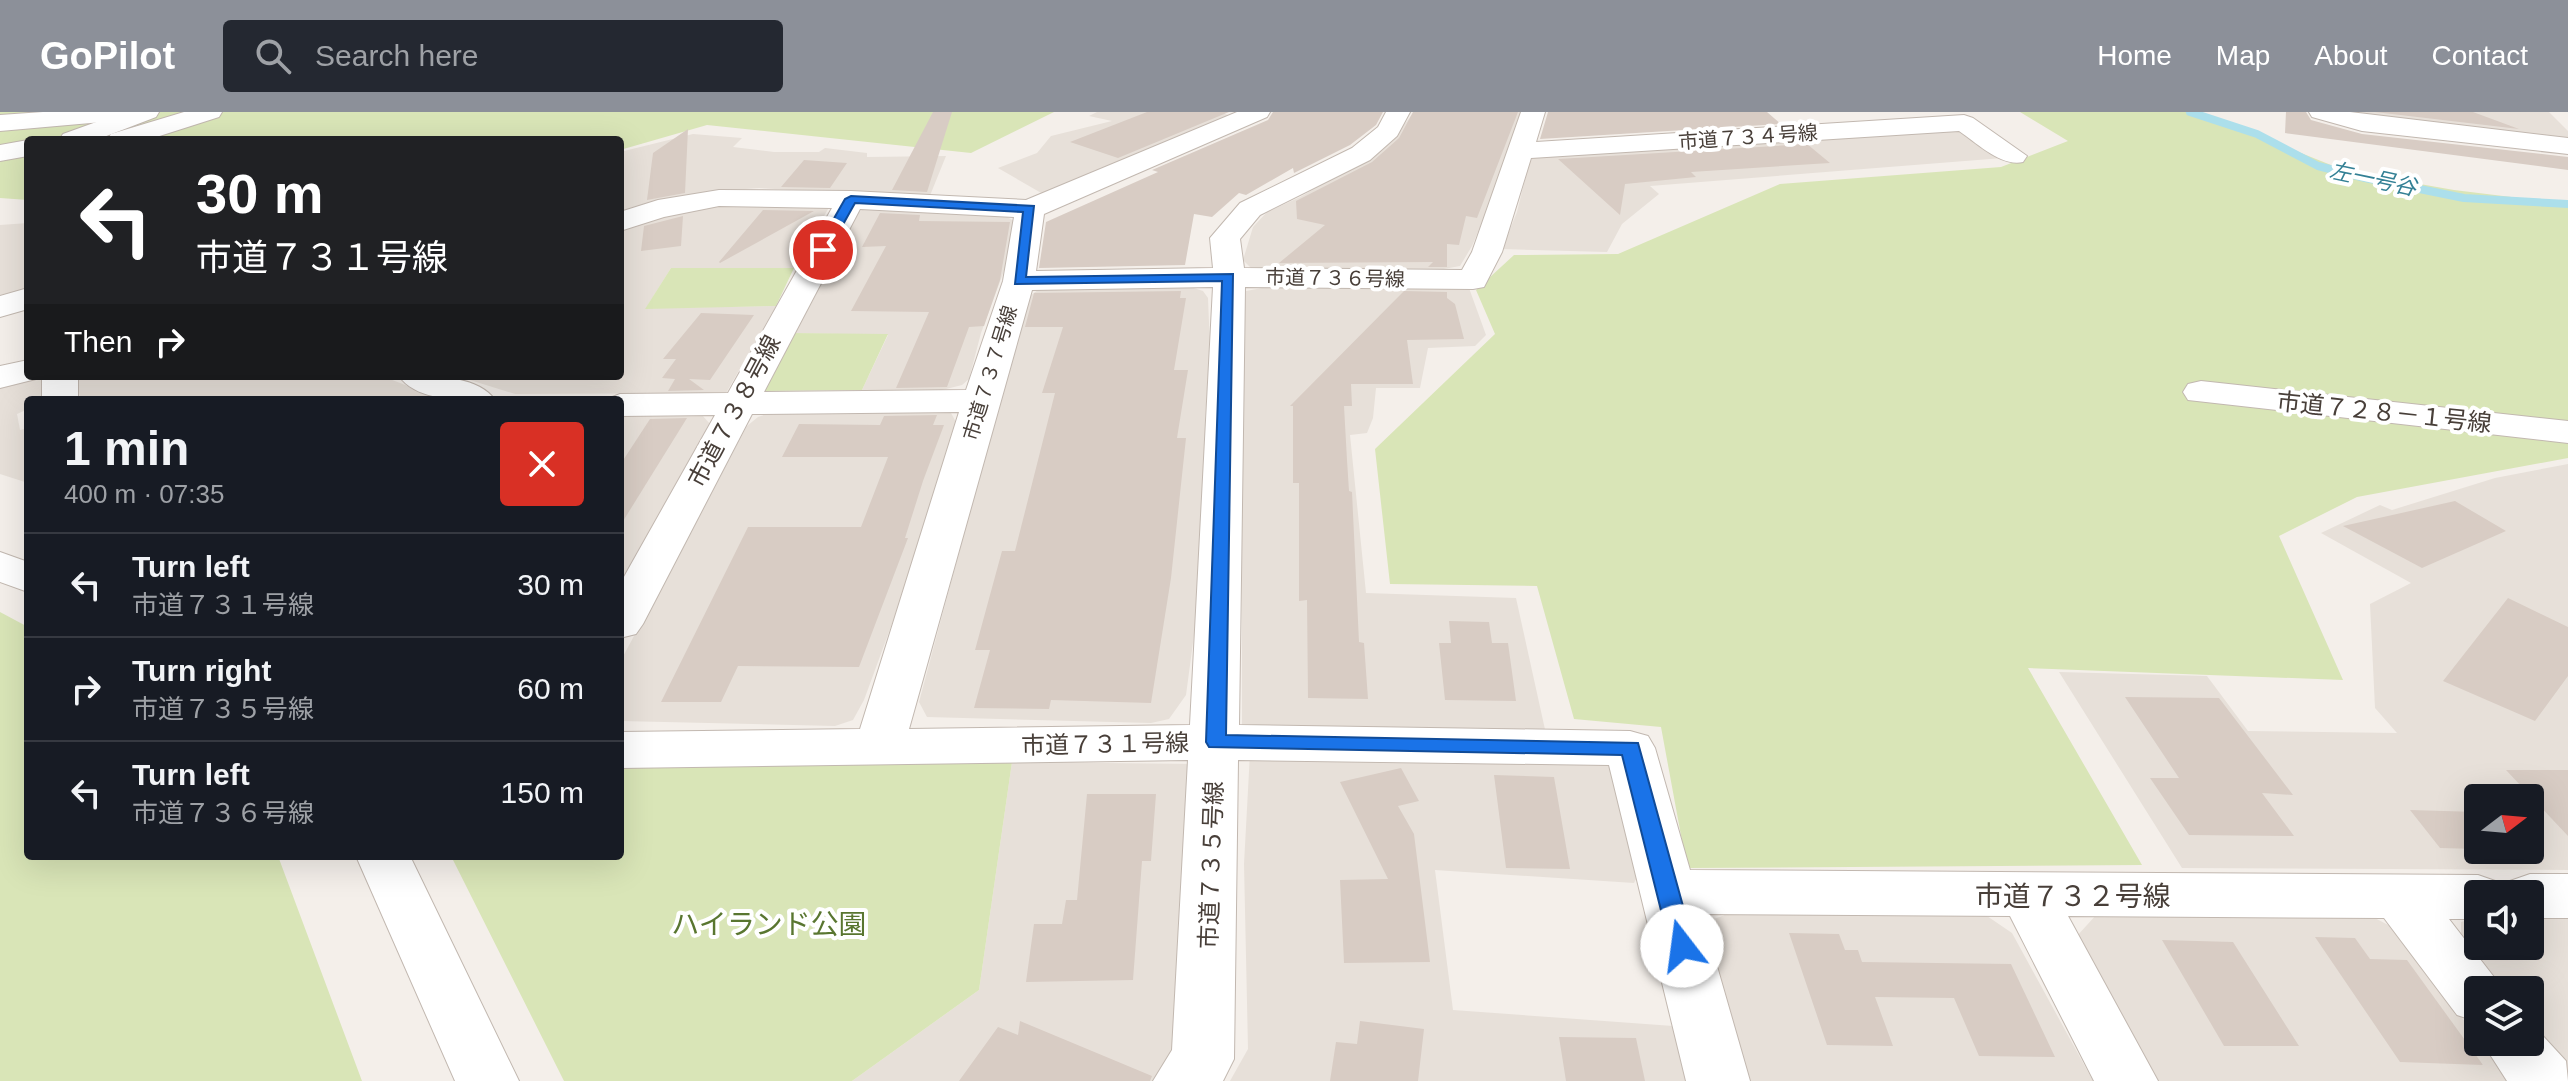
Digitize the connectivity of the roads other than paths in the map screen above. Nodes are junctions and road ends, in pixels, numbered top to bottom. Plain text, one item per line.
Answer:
1 (136, 112) edge
2 (147, 112) edge
3 (210, 112) edge
4 (1258, 112) edge
5 (1398, 112) edge
6 (1533, 112) edge
7 (2321, 112) edge
8 (11, 122) edge
9 (64, 136) edge
10 (83, 136) edge
11 (133, 136) edge
12 (2568, 146) edge
13 (24, 151) edge
14 (1520, 151) junction
15 (0, 154) edge
16 (2014, 156) dead end
17 (851, 199) junction
18 (1030, 209) junction
19 (624, 221) edge
20 (1229, 277) junction
21 (1019, 281) junction
22 (24, 299) edge
23 (0, 307) edge
24 (24, 372) edge
25 (0, 377) edge
26 (427, 380) edge
27 (2201, 392) dead end
28 (467, 396) edge
29 (981, 401) junction
30 (738, 404) junction
31 (624, 405) edge
32 (2568, 432) edge
33 (0, 565) edge
34 (24, 577) edge
35 (624, 617) edge
36 (1216, 742) junction
37 (879, 748) junction
38 (624, 750) edge
39 (385, 860) edge
40 (1668, 892) junction
41 (2028, 896) junction
42 (2544, 896) edge
43 (2568, 896) edge
44 (2464, 897) edge
45 (2400, 898) junction
46 (2464, 979) edge
47 (2524, 1056) edge
48 (487, 1081) edge
49 (1185, 1081) edge
50 (1718, 1081) edge
51 (2126, 1081) edge
52 (2544, 1081) edge

1 - 8 street
2 - 10 street
3 - 11 street
4 - 18 street
5 - 20 street, 市道７３５号線
6 - 14 street, 市道７３６号線
7 - 12 street
8 - 9 street
13 - 15 street
14 - 16 street, 市道７３４号線
14 - 20 street, 市道７３６号線
17 - 18 street
17 - 19 street
17 - 30 street, 市道７３８号線
18 - 21 street, 市道７３７号線
20 - 21 street, 市道７３６号線
20 - 36 street, 市道７３５号線
21 - 29 street, 市道７３７号線
22 - 23 street
24 - 25 street
26 - 28 street
27 - 32 street, 市道７２８－１号線
29 - 30 street
29 - 37 street, 市道７３７号線
30 - 31 street
30 - 35 street, 市道７３８号線
33 - 34 street
36 - 37 street, 市道７３１号線
36 - 40 street, 市道７３１号線
36 - 49 street, 市道７３５号線
37 - 38 street, 市道７３１号線
39 - 48 street
40 - 41 street, 市道７３２号線
40 - 50 street, 市道７３１号線
41 - 45 street, 市道７３２号線
41 - 51 street
42 - 43 street
44 - 45 street, 市道７３２号線
45 - 46 street
47 - 52 street

